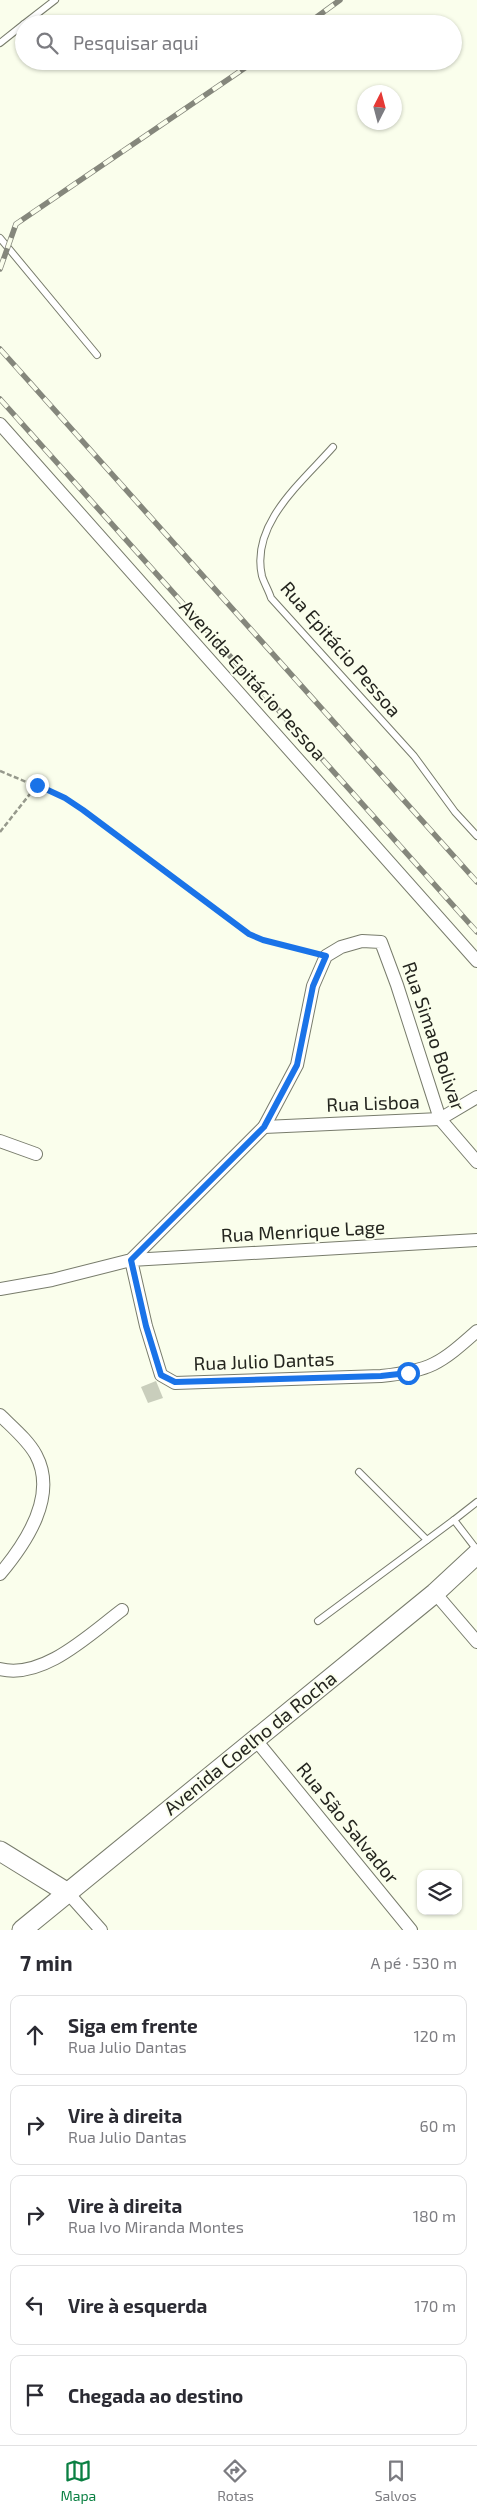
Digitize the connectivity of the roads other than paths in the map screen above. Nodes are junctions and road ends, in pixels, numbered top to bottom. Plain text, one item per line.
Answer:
1 (55, 0) edge
2 (36, 15) edge
3 (15, 31) edge
4 (0, 43) edge
5 (0, 238) edge
6 (97, 355) dead end
7 (0, 424) edge
8 (333, 447) dead end
9 (477, 836) edge
10 (477, 962) edge
11 (477, 1096) edge
12 (440, 1120) junction
13 (264, 1127) junction
14 (0, 1141) edge
15 (36, 1154) dead end
16 (477, 1162) edge
17 (477, 1240) edge
18 (131, 1260) junction
19 (0, 1289) edge
20 (477, 1331) edge
21 (0, 1415) edge
22 (359, 1472) dead end
23 (477, 1502) edge
24 (454, 1520) junction
25 (426, 1540) junction
26 (477, 1550) edge
27 (477, 1554) edge
28 (0, 1574) edge
29 (435, 1593) junction
30 (122, 1610) dead end
31 (318, 1621) dead end
32 (477, 1642) edge
33 (0, 1669) edge
34 (256, 1739) junction
35 (0, 1851) edge
36 (68, 1893) junction
37 (22, 1930) edge
38 (101, 1930) edge
39 (412, 1930) edge

1 - 2 lane
3 - 4 lane
5 - 6 lane
7 - 10 street, Avenida Epitácio Pessoa
8 - 9 lane, Rua Epitácio Pessoa
11 - 12 street, Rua Lisboa
12 - 13 street, Rua Lisboa
12 - 13 street, Rua Simao Bolivar
12 - 16 street, Rua Simao Bolivar
13 - 18 street
14 - 15 street
17 - 18 street, Rua Menrique Lage
18 - 19 street, Rua Menrique Lage
18 - 20 street, Rua Julio Dantas
21 - 28 street
22 - 25 lane
23 - 24 lane
24 - 25 lane
24 - 26 lane
25 - 31 lane
27 - 29 main road, Avenida Coelho da Rocha
29 - 32 street
29 - 34 main road, Avenida Coelho da Rocha
30 - 33 street
34 - 36 main road, Avenida Coelho da Rocha
34 - 39 street, Rua São Salvador
35 - 36 main road
36 - 37 main road, Avenida Coelho da Rocha
36 - 38 street

